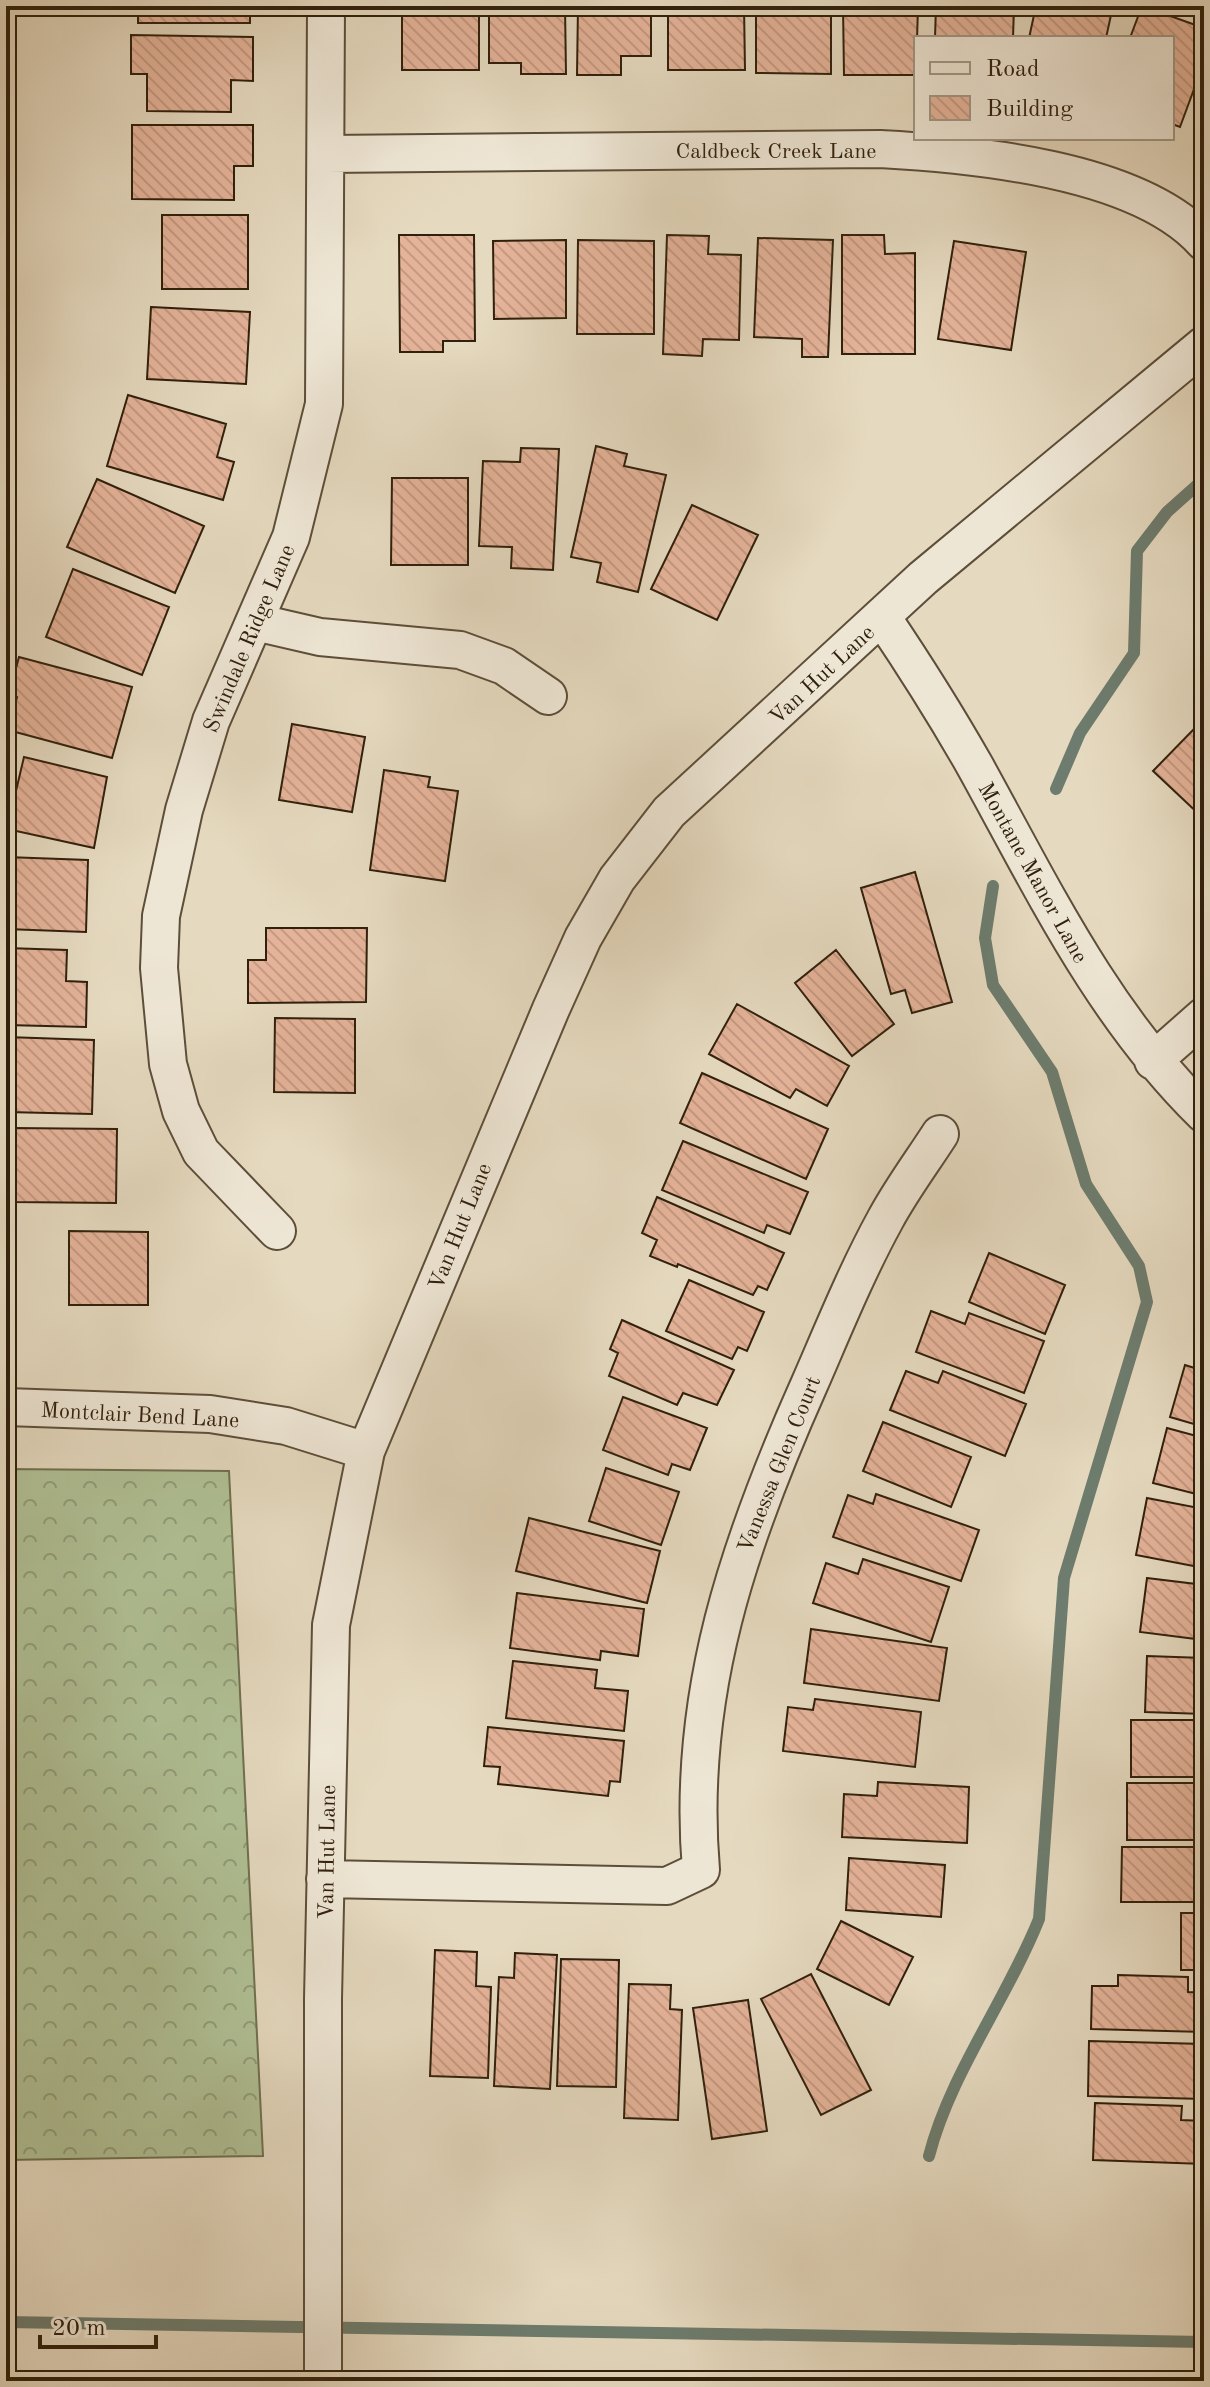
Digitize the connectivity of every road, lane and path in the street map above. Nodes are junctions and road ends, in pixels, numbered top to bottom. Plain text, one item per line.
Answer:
1 (326, 6) edge
2 (327, 154) junction
3 (1204, 242) edge
4 (1204, 345) edge
5 (882, 617) junction
6 (255, 622) junction
7 (548, 696) dead end
8 (1204, 1016) edge
9 (1153, 1061) junction
10 (1204, 1114) edge
11 (940, 1134) dead end
12 (277, 1231) dead end
13 (6, 1407) edge
14 (366, 1451) junction
15 (325, 1879) junction
16 (323, 2381) edge

1 - 2 street, Swindale Ridge Lane
2 - 3 street, Caldbeck Creek Lane
2 - 6 street, Swindale Ridge Lane
4 - 5 street, Van Hut Lane
5 - 9 street, Montane Manor Lane
5 - 14 street, Van Hut Lane
6 - 7 street
6 - 12 street, Swindale Ridge Lane
8 - 9 street
9 - 10 street, Montane Manor Lane
11 - 15 street, Vanessa Glen Court
13 - 14 street, Montclair Bend Lane
14 - 15 street, Van Hut Lane
15 - 16 street, Van Hut Lane

